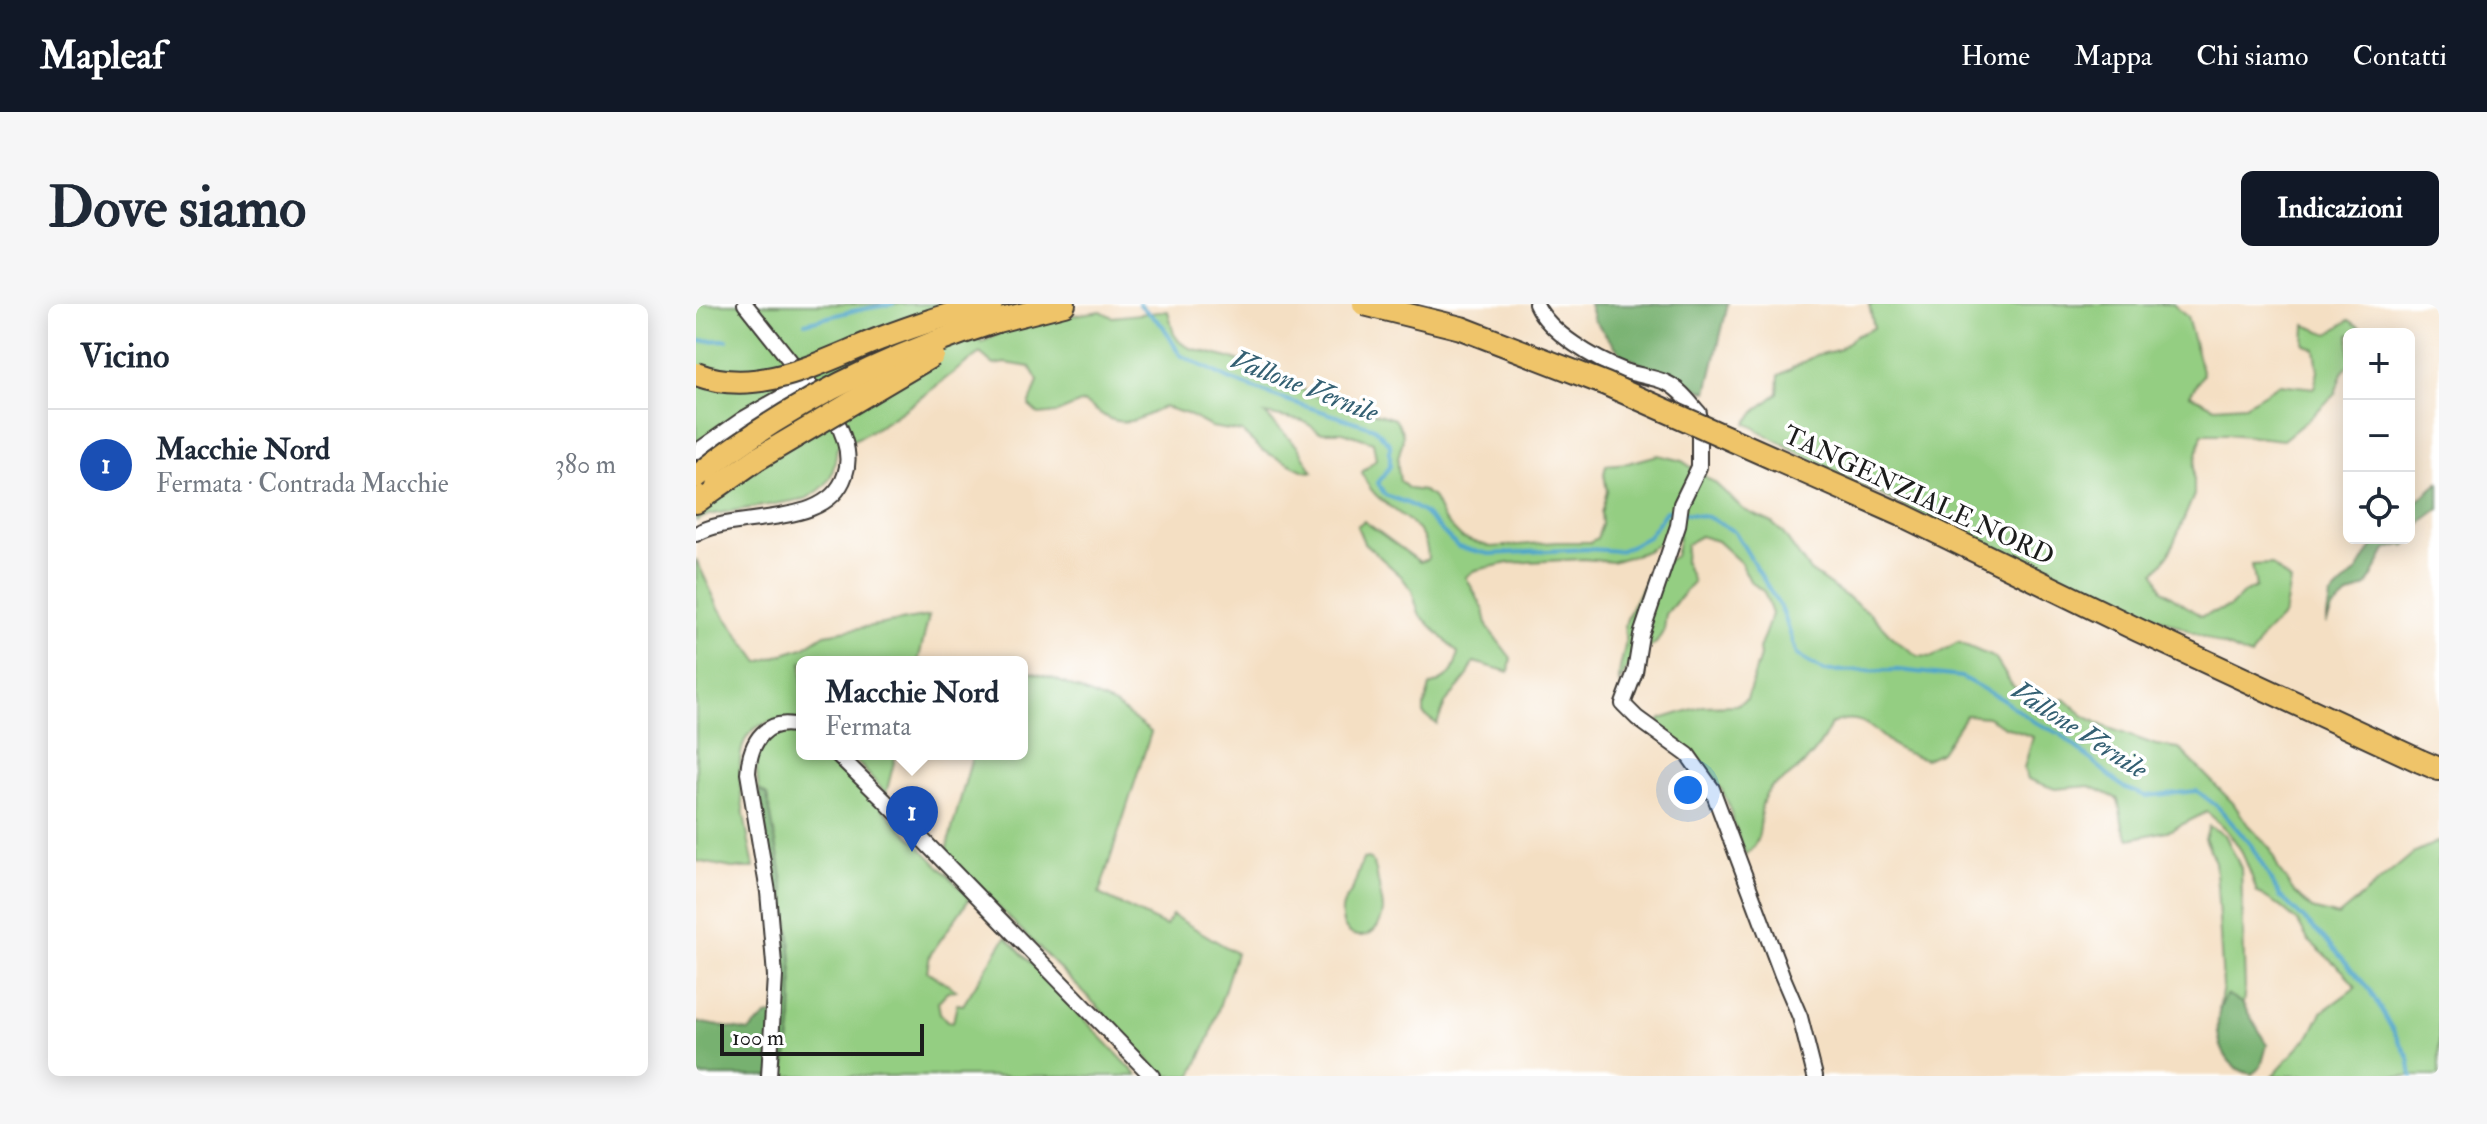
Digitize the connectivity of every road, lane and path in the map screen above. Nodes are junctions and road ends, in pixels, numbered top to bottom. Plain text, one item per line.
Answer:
1 (745, 304) edge
2 (1064, 304) edge
3 (1364, 304) edge
4 (1536, 304) edge
5 (994, 313) edge
6 (696, 374) edge
7 (808, 382) junction
8 (696, 452) edge
9 (696, 477) edge
10 (696, 502) edge
11 (696, 534) edge
12 (796, 725) edge
13 (843, 760) edge
14 (2429, 765) edge
15 (769, 1076) edge
16 (1152, 1076) edge
17 (1815, 1076) edge

1 - 7 street
2 - 5 main road
3 - 14 main road, TANGENZIALE NORD, bridge
4 - 17 street
5 - 6 main road, bridge
5 - 9 main road, bridge
5 - 10 main road, bridge
7 - 8 street
7 - 11 street
12 - 15 street
13 - 16 street

